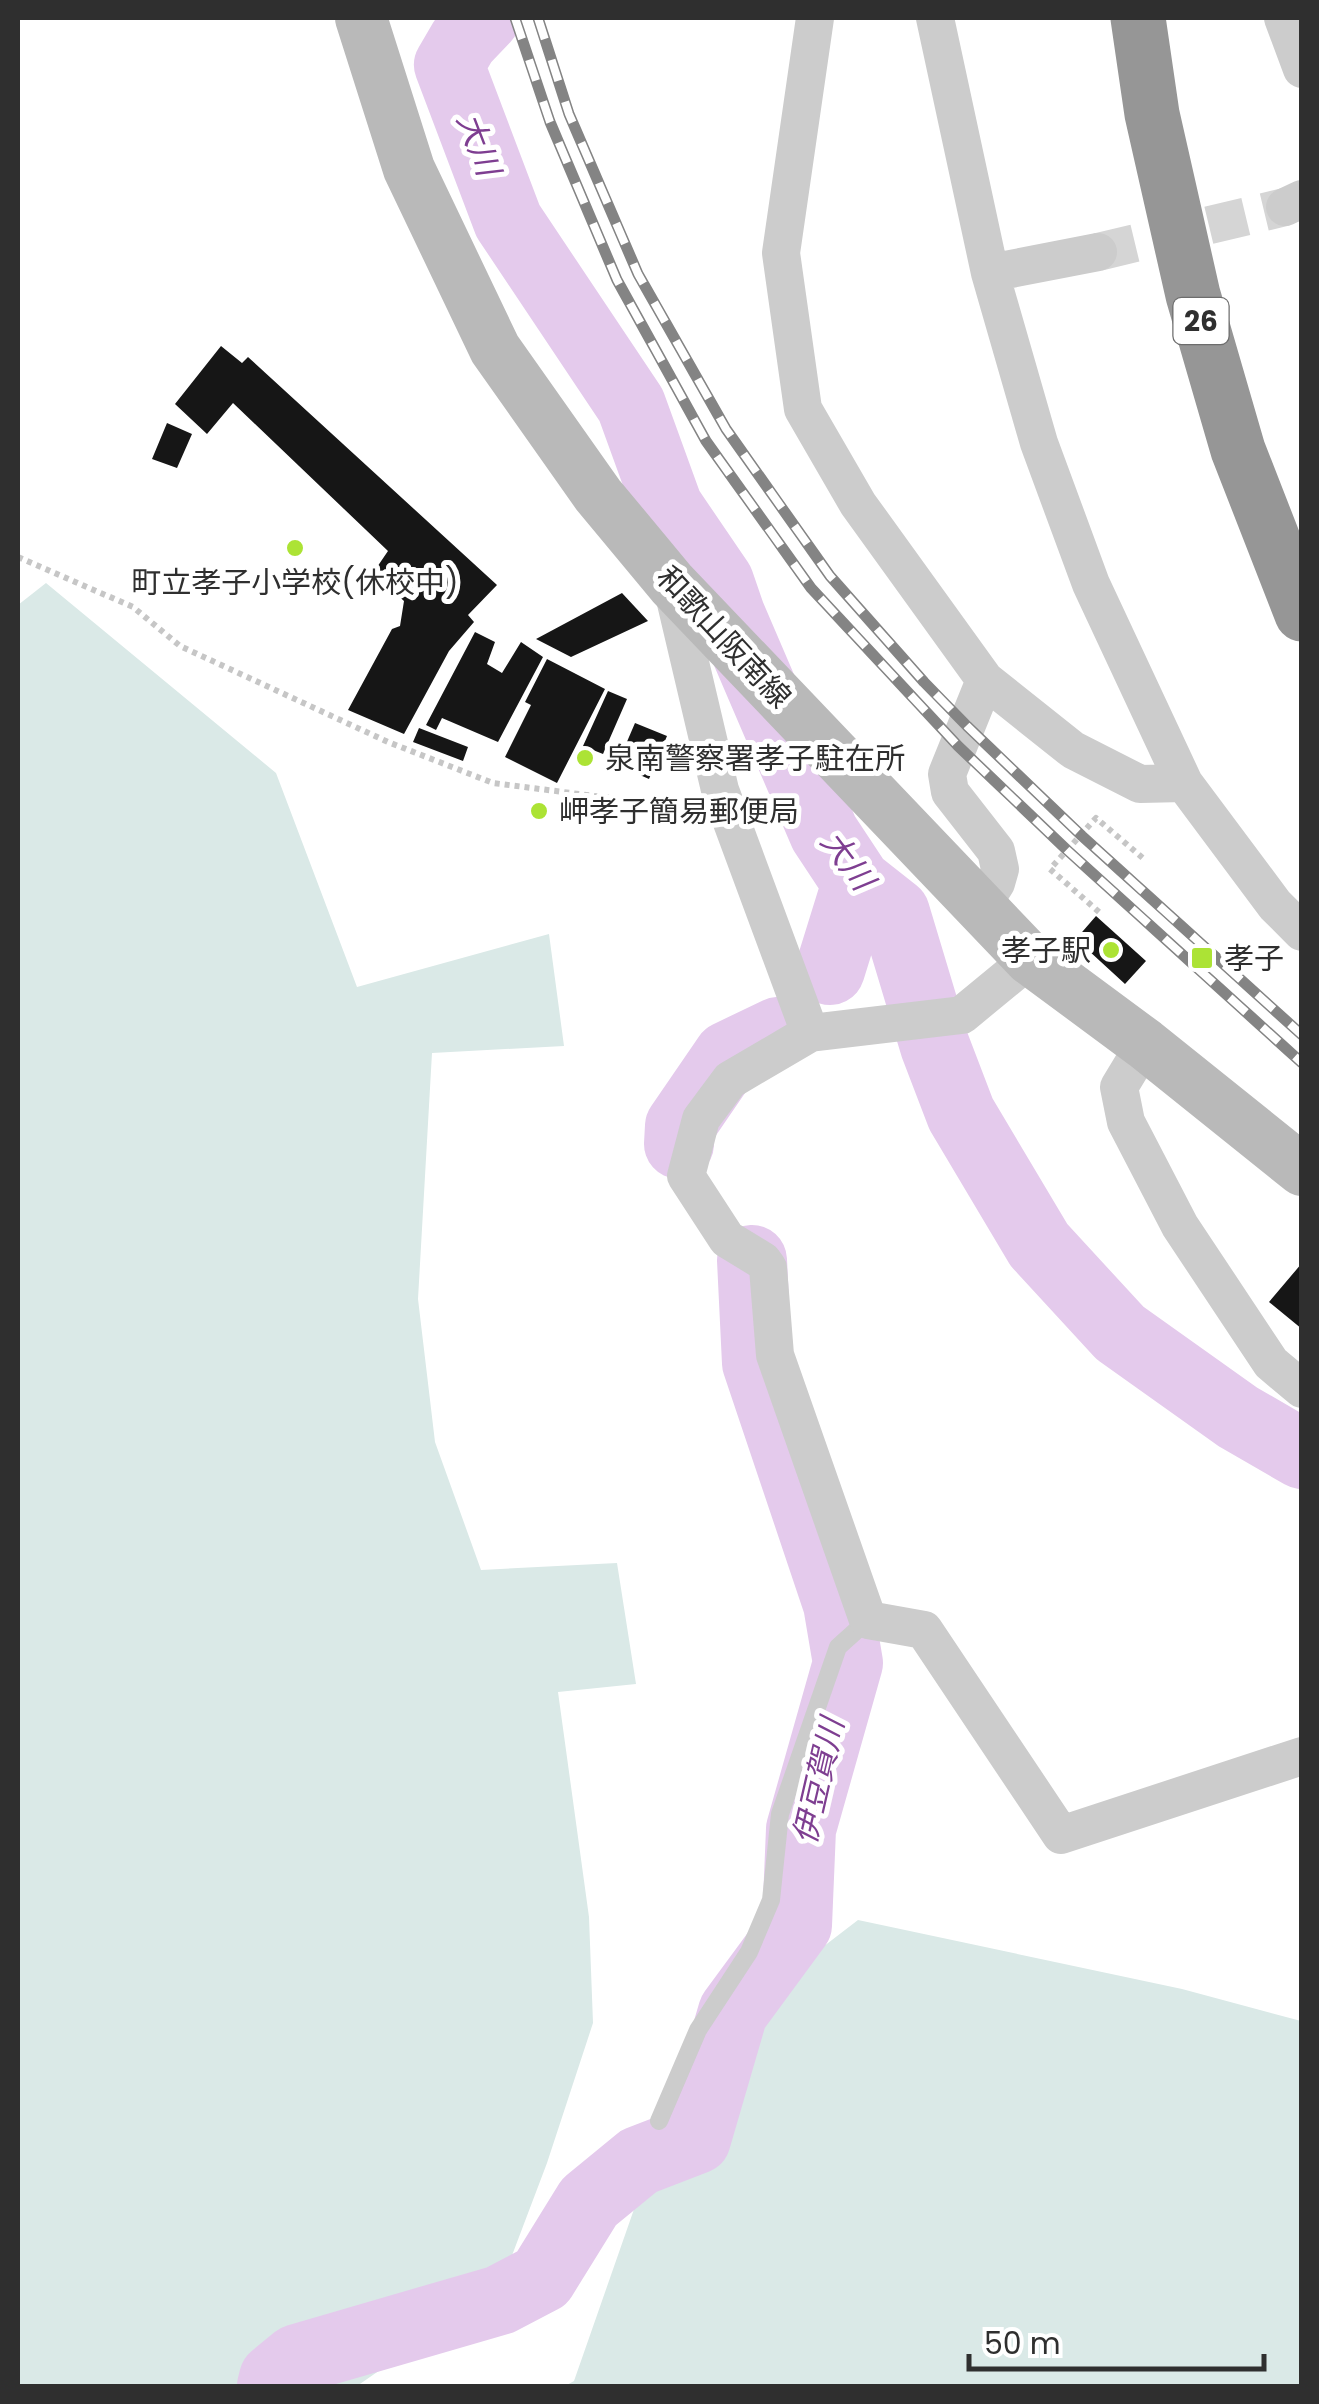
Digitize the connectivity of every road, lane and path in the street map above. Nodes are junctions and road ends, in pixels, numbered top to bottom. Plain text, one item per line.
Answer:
1 (360, 18) edge
2 (815, 18) edge
3 (935, 18) edge
4 (1138, 18) edge
5 (1283, 18) edge
6 (1302, 69) edge
7 (1098, 252) tunnel mouth
8 (990, 272) junction
9 (18, 556) edge
10 (681, 593) junction
11 (1302, 614) edge
12 (986, 680) junction
13 (1184, 783) junction
14 (720, 790) junction
15 (1144, 860) dead end
16 (981, 907) junction
17 (1099, 912) dead end
18 (1302, 932) edge
19 (1030, 959) junction
20 (810, 1033) junction
21 (1145, 1044) junction
22 (1302, 1170) edge
23 (1302, 1389) edge
24 (862, 1625) junction
25 (1302, 1756) edge
26 (659, 2121) dead end

1 - 10 main road, 和歌山阪南線
2 - 12 street
3 - 8 street
4 - 11 highway, 26
5 - 6 street
7 - 8 street
8 - 13 street
9 - 14 path
10 - 14 street
10 - 16 main road, 和歌山阪南線
12 - 13 street
12 - 16 street
13 - 18 street
14 - 20 street
15 - 17 path
16 - 19 main road, 和歌山阪南線
19 - 20 street
19 - 21 main road, 和歌山阪南線
20 - 24 street
21 - 22 main road, 和歌山阪南線
21 - 23 street
24 - 25 street
24 - 26 lane

